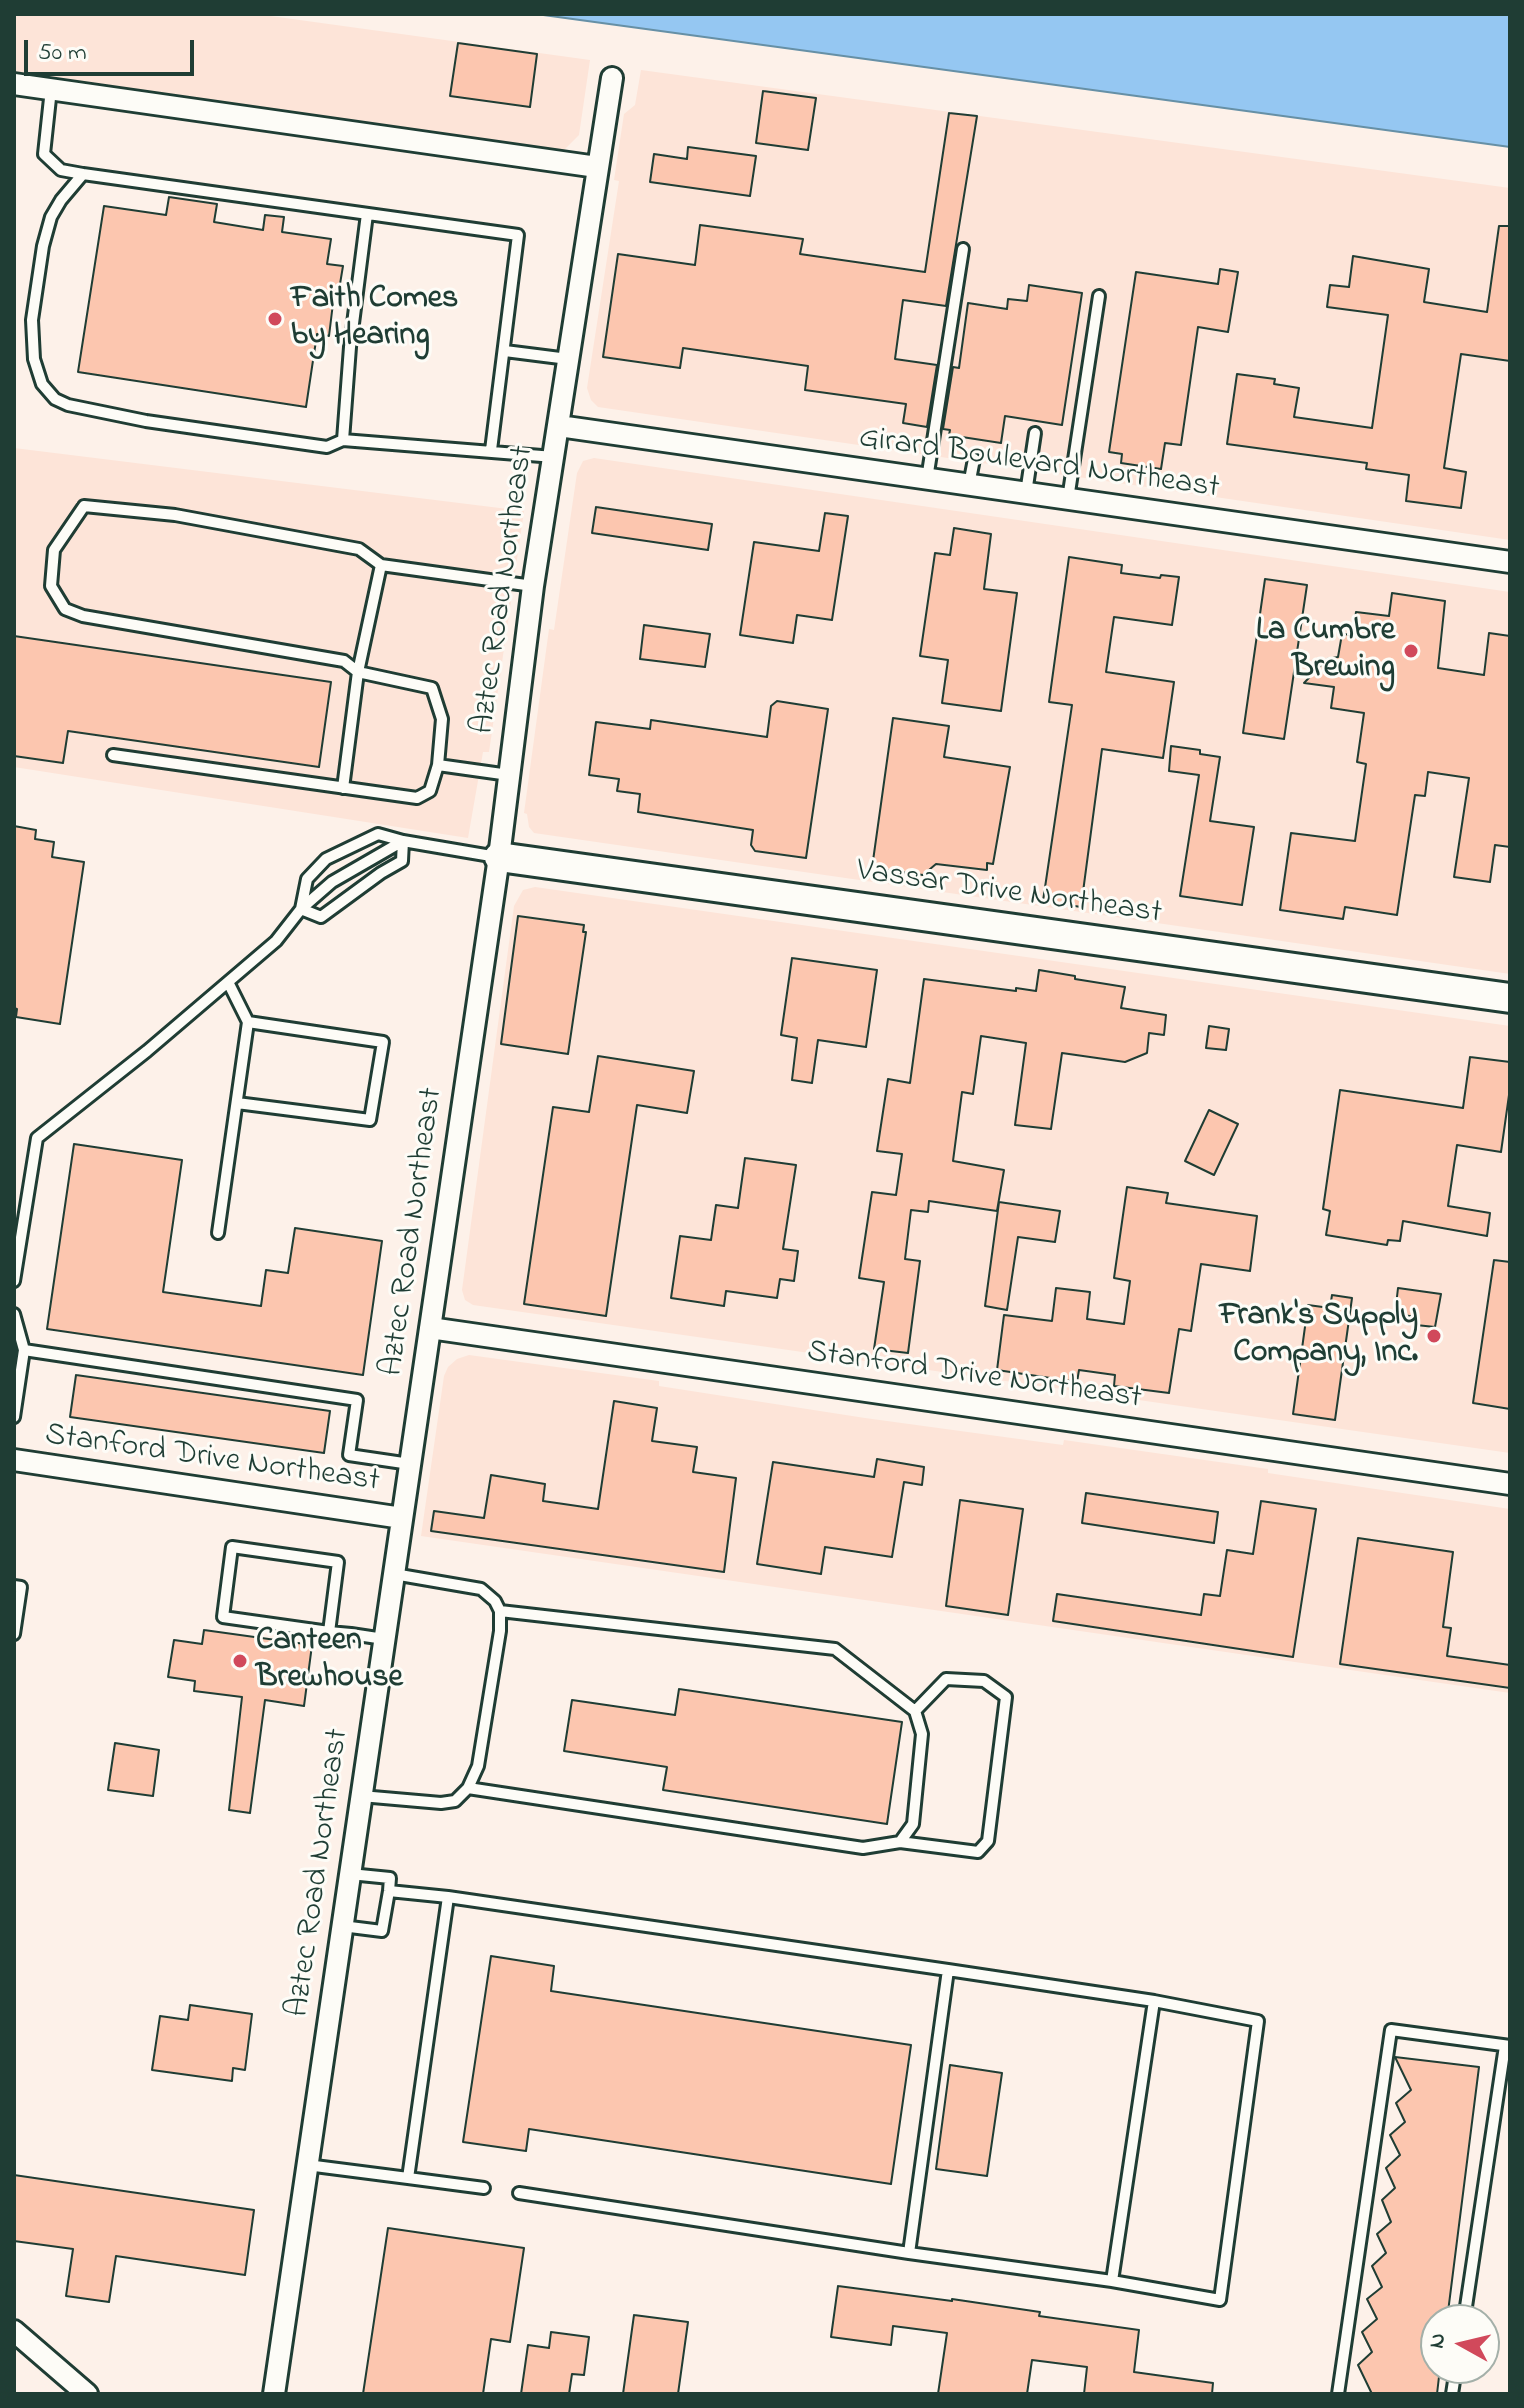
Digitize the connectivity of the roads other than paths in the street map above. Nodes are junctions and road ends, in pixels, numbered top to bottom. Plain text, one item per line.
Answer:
1 (612, 78) dead end
2 (14, 84) edge
3 (51, 89) junction
4 (597, 167) junction
5 (83, 174) junction
6 (367, 214) junction
7 (963, 249) dead end
8 (1099, 296) dead end
9 (505, 351) junction
10 (568, 359) junction
11 (559, 426) junction
12 (1035, 433) dead end
13 (343, 440) junction
14 (491, 450) junction
15 (554, 457) junction
16 (974, 459) dead end
17 (927, 479) junction
18 (969, 485) junction
19 (1026, 493) junction
20 (1068, 499) junction
21 (1510, 562) edge
22 (381, 565) junction
23 (533, 586) junction
24 (358, 672) junction
25 (113, 755) dead end
26 (438, 765) junction
27 (509, 775) junction
28 (343, 788) junction
29 (403, 841) junction
30 (499, 857) junction
31 (301, 909) junction
32 (228, 982) junction
33 (1510, 998) edge
34 (248, 1022) junction
35 (237, 1103) junction
36 (218, 1233) dead end
37 (14, 1281) edge
38 (14, 1314) edge
39 (430, 1328) junction
40 (24, 1350) junction
41 (14, 1417) edge
42 (14, 1460) edge
43 (410, 1464) junction
44 (1510, 1484) edge
45 (402, 1518) junction
46 (394, 1574) junction
47 (14, 1586) edge
48 (500, 1611) junction
49 (329, 1632) junction
50 (14, 1634) edge
51 (384, 1639) junction
52 (915, 1711) junction
53 (468, 1788) junction
54 (361, 1796) junction
55 (900, 1842) junction
56 (350, 1874) junction
57 (389, 1891) junction
58 (448, 1897) junction
59 (342, 1926) junction
60 (948, 1970) junction
61 (1154, 2001) junction
62 (1508, 2046) edge
63 (307, 2165) junction
64 (408, 2178) junction
65 (484, 2188) dead end
66 (519, 2193) dead end
67 (909, 2253) junction
68 (1112, 2281) junction
69 (1467, 2304) edge
70 (14, 2331) edge
71 (85, 2394) edge
72 (274, 2394) edge
73 (1338, 2394) edge

1 - 4 street, Aztec Road Northeast
2 - 3 street
3 - 4 street
3 - 5 lane
4 - 10 street, Aztec Road Northeast
5 - 6 lane
5 - 13 lane
6 - 9 lane
6 - 13 lane
7 - 17 lane
8 - 20 lane
9 - 10 lane
9 - 14 lane
10 - 11 street, Aztec Road Northeast
11 - 15 street, Aztec Road Northeast
11 - 17 street, Girard Boulevard Northeast
12 - 19 lane
13 - 14 lane
14 - 15 lane
15 - 23 street, Aztec Road Northeast
16 - 18 lane
17 - 18 street, Girard Boulevard Northeast
18 - 19 street, Girard Boulevard Northeast
19 - 20 street, Girard Boulevard Northeast
20 - 21 street, Girard Boulevard Northeast
22 - 23 lane
22 - 24 lane
22 - 24 lane
23 - 27 street, Aztec Road Northeast
24 - 26 lane
24 - 28 lane
25 - 28 lane
26 - 27 lane
26 - 28 lane
27 - 30 street, Aztec Road Northeast
29 - 30 lane
29 - 31 lane
29 - 31 lane
29 - 31 lane
30 - 33 street, Vassar Drive Northeast
30 - 39 street, Aztec Road Northeast
31 - 32 lane
32 - 34 lane
32 - 37 lane
34 - 35 lane
34 - 35 lane
35 - 36 lane
38 - 40 lane
39 - 43 street, Aztec Road Northeast
39 - 44 street, Stanford Drive Northeast
40 - 41 lane
40 - 43 lane
42 - 45 street, Stanford Drive Northeast
43 - 45 street, Aztec Road Northeast
45 - 46 street, Aztec Road Northeast
46 - 48 lane
46 - 51 street, Aztec Road Northeast
47 - 50 lane
48 - 52 lane
48 - 53 lane
49 - 49 lane
49 - 51 lane
51 - 54 street, Aztec Road Northeast
52 - 55 lane
52 - 55 lane
53 - 54 lane
53 - 55 lane
54 - 56 street, Aztec Road Northeast
56 - 57 lane
56 - 59 street, Aztec Road Northeast
57 - 58 lane
57 - 59 lane
58 - 60 lane
58 - 64 lane
59 - 63 street, Aztec Road Northeast
60 - 61 lane
60 - 67 lane
61 - 68 lane
61 - 68 lane
62 - 69 lane
62 - 73 lane
63 - 64 lane
63 - 72 street, Aztec Road Northeast
64 - 65 lane
66 - 67 lane
67 - 68 lane
70 - 71 street

